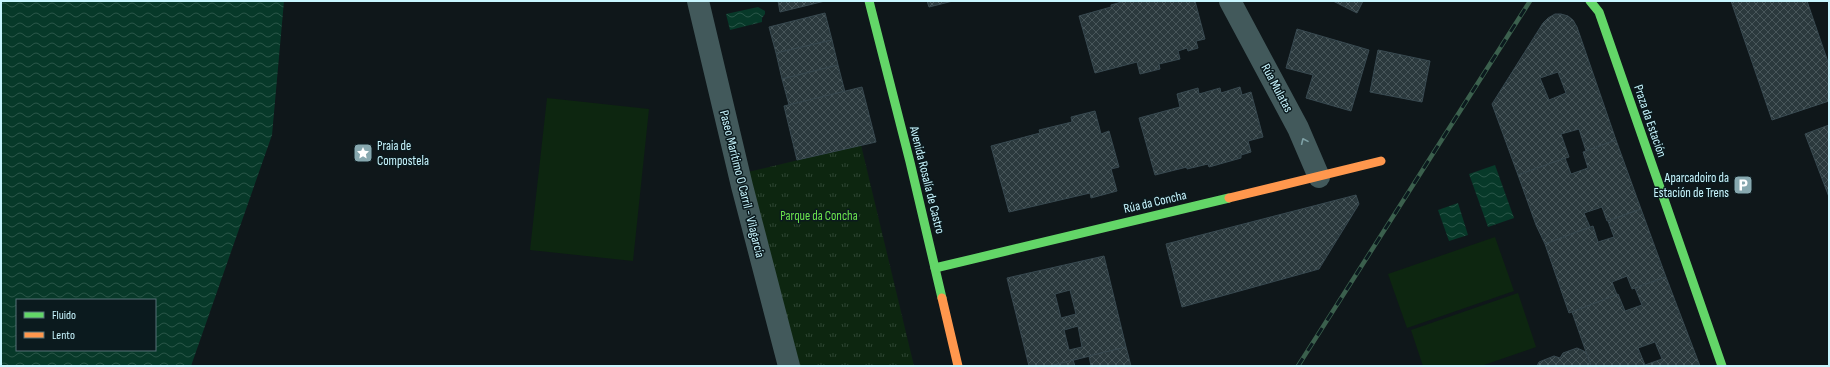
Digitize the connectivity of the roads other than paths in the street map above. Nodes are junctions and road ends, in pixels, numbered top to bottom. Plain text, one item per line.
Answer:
1 (698, 1) edge
2 (869, 1) edge
3 (1230, 1) edge
4 (1590, 1) edge
5 (1381, 161) dead end
6 (1320, 177) junction
7 (935, 268) junction
8 (789, 366) edge
9 (958, 366) edge
10 (1722, 366) edge

1 - 8 street, Paseo Marítimo O Carril - Vilagarcía
2 - 7 street, Avenida Rosalía de Castro
6 -> 3 street, Rúa Mulatas
4 - 10 street, Praza da Estación
5 - 6 street, Rúa da Concha
6 - 7 street, Rúa da Concha
7 - 9 street, Avenida Rosalía de Castro

